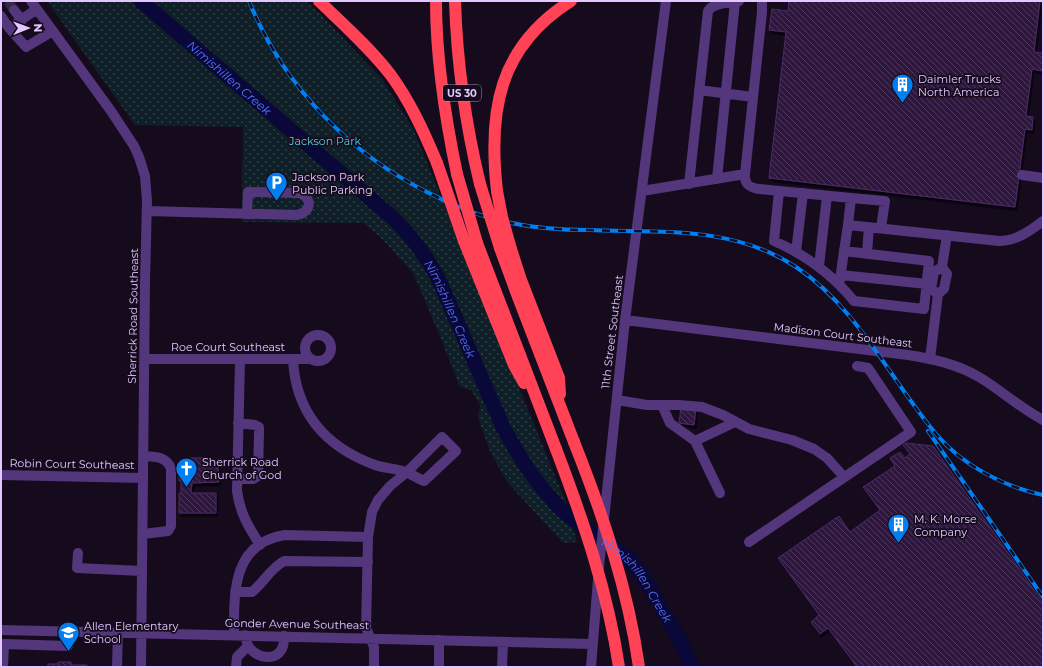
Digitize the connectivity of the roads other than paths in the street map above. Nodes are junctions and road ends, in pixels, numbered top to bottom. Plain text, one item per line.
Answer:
1 (319, 1) edge
2 (436, 1) edge
3 (455, 1) edge
4 (571, 1) edge
5 (666, 1) edge
6 (737, 1) edge
7 (762, 1) edge
8 (34, 5) edge
9 (1, 16) edge
10 (9, 28) junction
11 (53, 31) junction
12 (699, 90) junction
13 (726, 93) junction
14 (753, 97) junction
15 (744, 174) junction
16 (1022, 176) dead end
17 (1043, 178) edge
18 (717, 179) junction
19 (690, 184) junction
20 (642, 191) junction
21 (779, 191) junction
22 (803, 193) junction
23 (827, 196) junction
24 (851, 198) junction
25 (147, 211) junction
26 (247, 214) junction
27 (1043, 221) edge
28 (848, 224) junction
29 (869, 227) junction
30 (881, 228) junction
31 (947, 235) junction
32 (505, 249) junction
33 (844, 251) junction
34 (796, 252) junction
35 (867, 253) junction
36 (819, 266) junction
37 (840, 280) junction
38 (926, 284) junction
39 (625, 320) junction
40 (144, 359) junction
41 (312, 359) dead end
42 (930, 359) junction
43 (240, 360) junction
44 (293, 360) junction
45 (857, 366) dead end
46 (617, 400) junction
47 (662, 405) junction
48 (541, 410) junction
49 (1043, 420) edge
50 (735, 422) junction
51 (238, 423) junction
52 (695, 441) junction
53 (143, 456) junction
54 (407, 472) junction
55 (1, 475) edge
56 (844, 477) junction
57 (143, 478) junction
58 (237, 479) junction
59 (720, 493) dead end
60 (143, 534) junction
61 (368, 536) junction
62 (749, 542) dead end
63 (260, 545) junction
64 (78, 553) dead end
65 (368, 562) junction
66 (142, 571) junction
67 (235, 592) junction
68 (2, 630) edge
69 (69, 632) junction
70 (118, 632) junction
71 (142, 632) junction
72 (234, 635) junction
73 (245, 635) junction
74 (284, 636) junction
75 (371, 638) junction
76 (439, 640) junction
77 (503, 642) junction
78 (4, 644) junction
79 (592, 644) junction
80 (248, 646) junction
81 (3, 667) edge
82 (116, 667) edge
83 (142, 667) edge
84 (236, 667) edge
85 (374, 667) edge
86 (439, 667) edge
87 (502, 667) edge
88 (591, 667) edge
89 (620, 667) edge
90 (639, 667) edge

1 - 48 highway, bridge
2 - 48 highway, US 30, bridge
3 - 32 highway, US 30, bridge
4 - 32 highway, bridge
5 - 20 street, 11th Street Southeast
6 - 12 street
6 - 13 street
7 - 14 street
8 - 10 street
8 - 11 street, Sherrick Road Southeast
9 - 10 street
10 - 11 street
11 - 25 street, Sherrick Road Southeast
12 - 13 street
12 - 19 street
13 - 14 street
13 - 18 street
14 - 15 street
15 - 18 street
15 - 21 street
16 - 17 street
18 - 19 street
19 - 20 street
20 - 39 street, 11th Street Southeast
21 - 22 street
21 - 34 street
22 - 23 street
22 - 34 street
23 - 24 street
23 - 36 street
24 - 28 street
24 - 30 street
25 - 26 street
25 - 40 street, Sherrick Road Southeast
26 - 26 street
27 - 31 street
28 - 29 street
28 - 33 street
29 - 30 street
29 - 35 street
30 - 31 street
31 - 42 street
32 - 90 highway, US 30, bridge
33 - 35 street
33 - 37 street
34 - 36 street
35 - 38 street
36 - 37 street
37 - 38 street
37 - 38 street
39 - 42 street, Madison Court Southeast
39 - 46 street, 11th Street Southeast
40 - 43 street, Roe Court Southeast
40 - 53 street, Sherrick Road Southeast
41 - 44 street, Roe Court Southeast
42 - 49 street, Madison Court Southeast
43 - 44 street, Roe Court Southeast
43 - 51 street
44 - 54 street
45 - 56 street
46 - 47 street
46 - 79 street, 11th Street Southeast, bridge
47 - 50 street
47 - 52 street
48 - 89 highway, US 30, bridge
50 - 52 street
50 - 56 street
51 - 58 street
51 - 58 street
52 - 59 street
53 - 57 street, Sherrick Road Southeast
53 - 60 street
54 - 54 street
54 - 61 street
55 - 57 street, Robin Court Southeast
56 - 62 street
57 - 60 street, Sherrick Road Southeast
58 - 63 street
60 - 66 street, Sherrick Road Southeast
61 - 63 street
61 - 65 street
63 - 67 street
64 - 66 street
65 - 67 street
65 - 75 street
66 - 71 street, Sherrick Road Southeast
67 - 72 street
68 - 69 street, Gonder Avenue Southeast
68 - 78 street
69 - 70 street, Gonder Avenue Southeast
69 - 78 street
70 - 71 street, Gonder Avenue Southeast
70 - 82 street
71 - 72 street, Gonder Avenue Southeast
71 - 83 street, Sherrick Road Southeast
72 - 73 street, Gonder Avenue Southeast
73 - 74 street, Gonder Avenue Southeast
73 - 80 street
74 - 75 street, Gonder Avenue Southeast
74 - 80 street
75 - 76 street, Gonder Avenue Southeast
75 - 85 street
76 - 77 street, Gonder Avenue Southeast
76 - 86 street
77 - 79 street, Gonder Avenue Southeast
77 - 87 street
78 - 81 street
79 - 88 street, 11th Street Southeast
80 - 84 street

